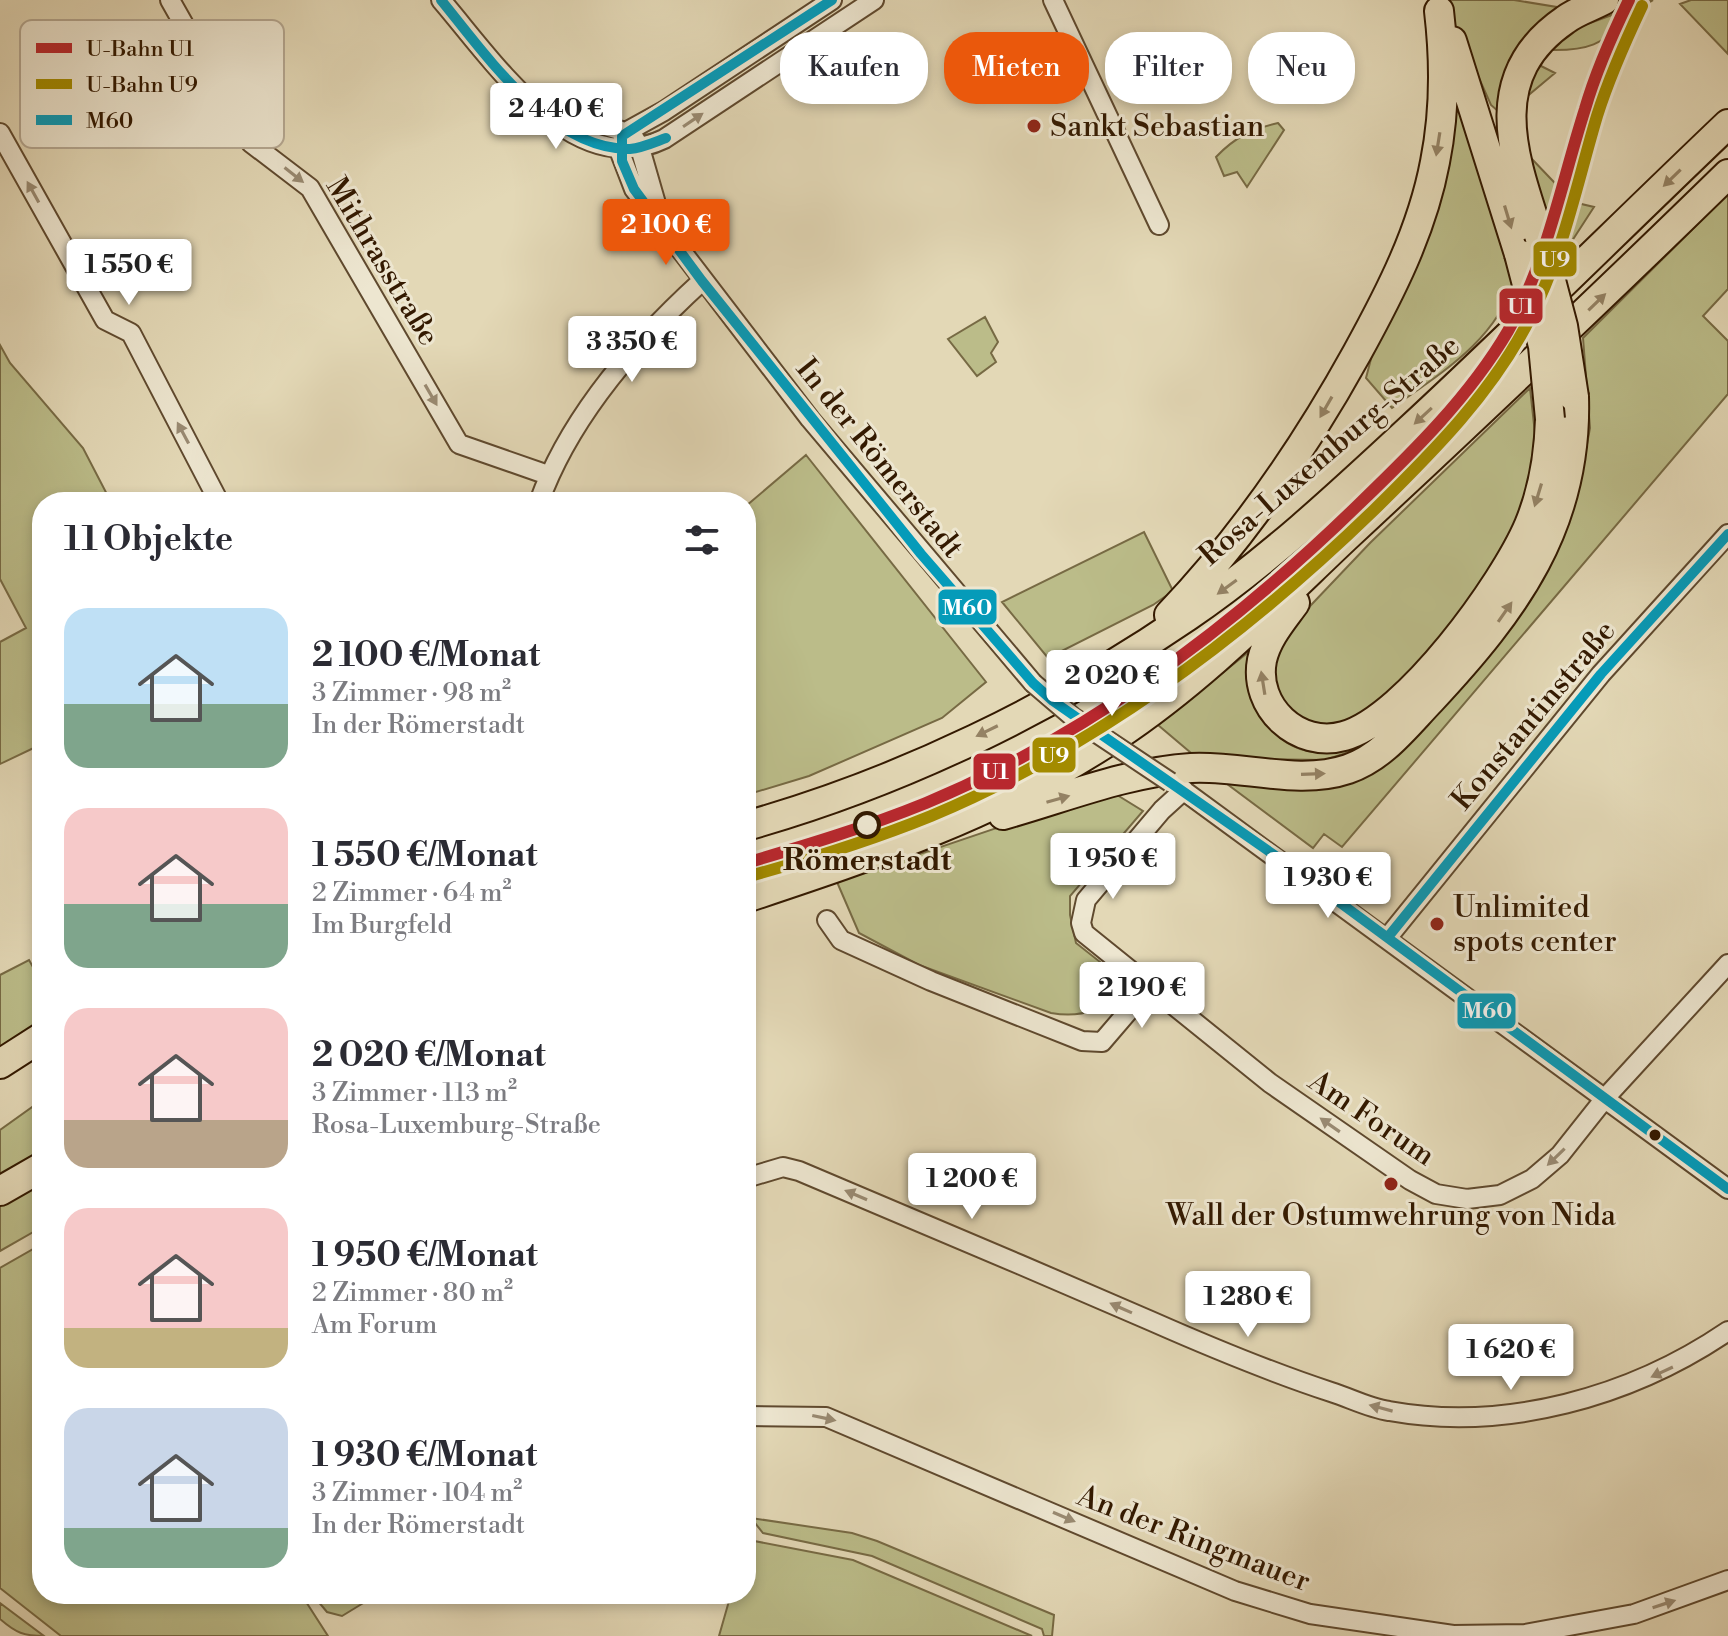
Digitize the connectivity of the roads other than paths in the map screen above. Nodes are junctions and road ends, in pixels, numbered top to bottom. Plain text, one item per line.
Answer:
1 (170, 0) edge
2 (441, 0) edge
3 (832, 0) edge
4 (874, 0) edge
5 (1053, 0) edge
6 (1604, 0) edge
7 (1436, 5) edge
8 (181, 20) edge
9 (526, 94) junction
10 (1728, 124) edge
11 (628, 130) junction
12 (0, 133) edge
13 (258, 148) edge
14 (640, 148) junction
15 (619, 150) junction
16 (1728, 174) edge
17 (1159, 225) dead end
18 (664, 228) junction
19 (1529, 244) junction
20 (702, 281) junction
21 (548, 475) junction
22 (214, 492) edge
23 (542, 492) edge
24 (1728, 534) edge
25 (1344, 539) junction
26 (1129, 653) junction
27 (1177, 786) junction
28 (756, 823) edge
29 (929, 836) junction
30 (756, 895) edge
31 (827, 920) dead end
32 (1388, 937) junction
33 (1728, 964) edge
34 (1150, 986) junction
35 (32, 1043) edge
36 (0, 1064) edge
37 (1606, 1097) junction
38 (32, 1173) edge
39 (756, 1175) edge
40 (1728, 1189) edge
41 (0, 1191) edge
42 (1728, 1331) edge
43 (756, 1416) edge
44 (1728, 1580) edge

1 -> 8 street, Mithrasstraße
2 - 9 street
3 - 11 street
14 -> 4 street
5 - 17 street
6 - 19 highway
7 -> 19 highway
7 -> 26 highway
9 - 11 street
9 - 15 street
10 -> 26 highway, Rosa-Luxemburg-Straße
11 - 14 street, In der Römerstadt
11 - 15 street
22 -> 12 street
13 -> 21 street, Mithrasstraße
14 - 15 street
14 - 18 street, In der Römerstadt
15 - 18 street, In der Römerstadt
25 -> 16 highway
18 - 20 street, In der Römerstadt
19 -> 25 highway, bridge
29 -> 19 highway, bridge
20 - 21 street
20 - 27 street, In der Römerstadt, bridge
21 - 23 street
24 - 32 street, Konstantinstraße
25 - 29 highway
26 -> 28 highway, Rosa-Luxemburg-Straße
27 - 32 street, In der Römerstadt
27 - 34 street, Am Forum
29 - 30 highway
31 - 34 street
32 - 37 street, In der Römerstadt
33 - 37 street, Am Forum
37 -> 34 street, Am Forum
35 - 36 highway
37 - 40 street, In der Römerstadt
38 - 41 highway
42 -> 39 street
43 -> 44 street, An der Ringmauer

